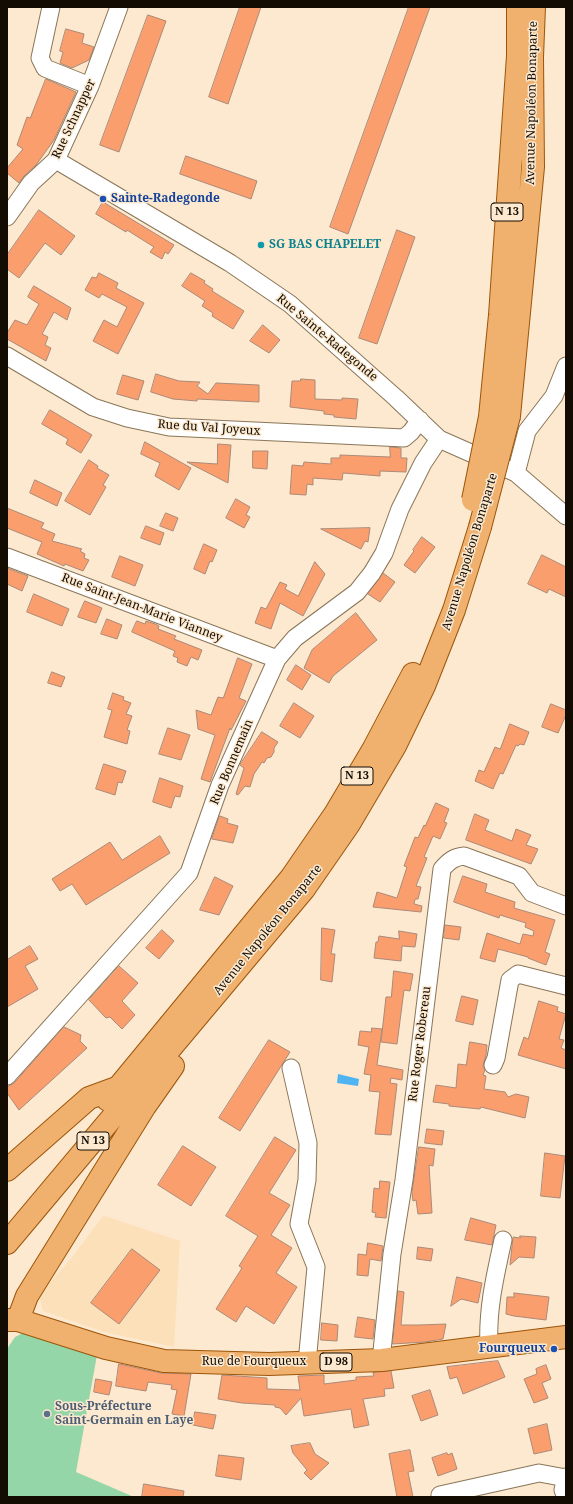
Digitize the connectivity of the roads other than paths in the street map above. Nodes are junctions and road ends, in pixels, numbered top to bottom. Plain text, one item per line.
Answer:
1 (51, 7) edge
2 (119, 7) edge
3 (518, 7) edge
4 (534, 7) edge
5 (90, 86) junction
6 (56, 160) junction
7 (7, 217) edge
8 (7, 356) edge
9 (566, 366) edge
10 (500, 417) junction
11 (420, 420) junction
12 (439, 439) junction
13 (516, 473) junction
14 (566, 516) edge
15 (475, 520) junction
16 (7, 557) edge
17 (277, 659) junction
18 (566, 906) edge
19 (566, 986) edge
20 (180, 1039) junction
21 (493, 1065) dead end
22 (291, 1068) dead end
23 (7, 1076) edge
24 (119, 1087) junction
25 (7, 1170) edge
26 (7, 1222) edge
27 (503, 1240) dead end
28 (7, 1243) edge
29 (11, 1317) edge
30 (566, 1337) edge
31 (489, 1347) junction
32 (382, 1360) junction
33 (307, 1363) junction
34 (566, 1478) edge
35 (440, 1495) dead end
36 (566, 1497) edge

1 - 5 street
2 - 5 street, Rue Schnapper
3 - 10 main road, Avenue Napoléon Bonaparte / N 13
4 - 10 main road, Avenue Napoléon Bonaparte / N 13
5 - 6 street, Rue Schnapper
6 - 7 street, Rue Schnapper
6 - 11 street, Rue Sainte-Radegonde
8 - 11 street, Rue du Val Joyeux
9 - 13 street
10 - 15 main road, Avenue Napoléon Bonaparte / N 13, bridge
11 - 12 street, Rue Sainte-Radegonde
12 - 13 street, Rue Sainte-Radegonde
12 - 17 street, Rue Bonnemain
13 - 14 street, Rue Sainte-Radegonde
15 - 20 main road, Avenue Napoléon Bonaparte / N 13
15 - 24 main road, Avenue Napoléon Bonaparte / N 13
16 - 17 street, Rue Saint-Jean-Marie Vianney
17 - 23 street, Rue Bonnemain
18 - 32 street, Rue Roger Robereau
19 - 21 street
20 - 28 main road, Avenue Napoléon Bonaparte / N 13
20 - 29 main road
22 - 33 street
24 - 25 main road
24 - 26 main road, Avenue Napoléon Bonaparte / N 13
27 - 31 street
29 - 33 main road, Rue de Fourqueux / D 98
30 - 31 main road, Rue de Fourqueux / D 98
31 - 32 main road, Rue de Fourqueux / D 98
32 - 33 main road, Rue de Fourqueux / D 98
34 - 35 street
34 - 36 street

